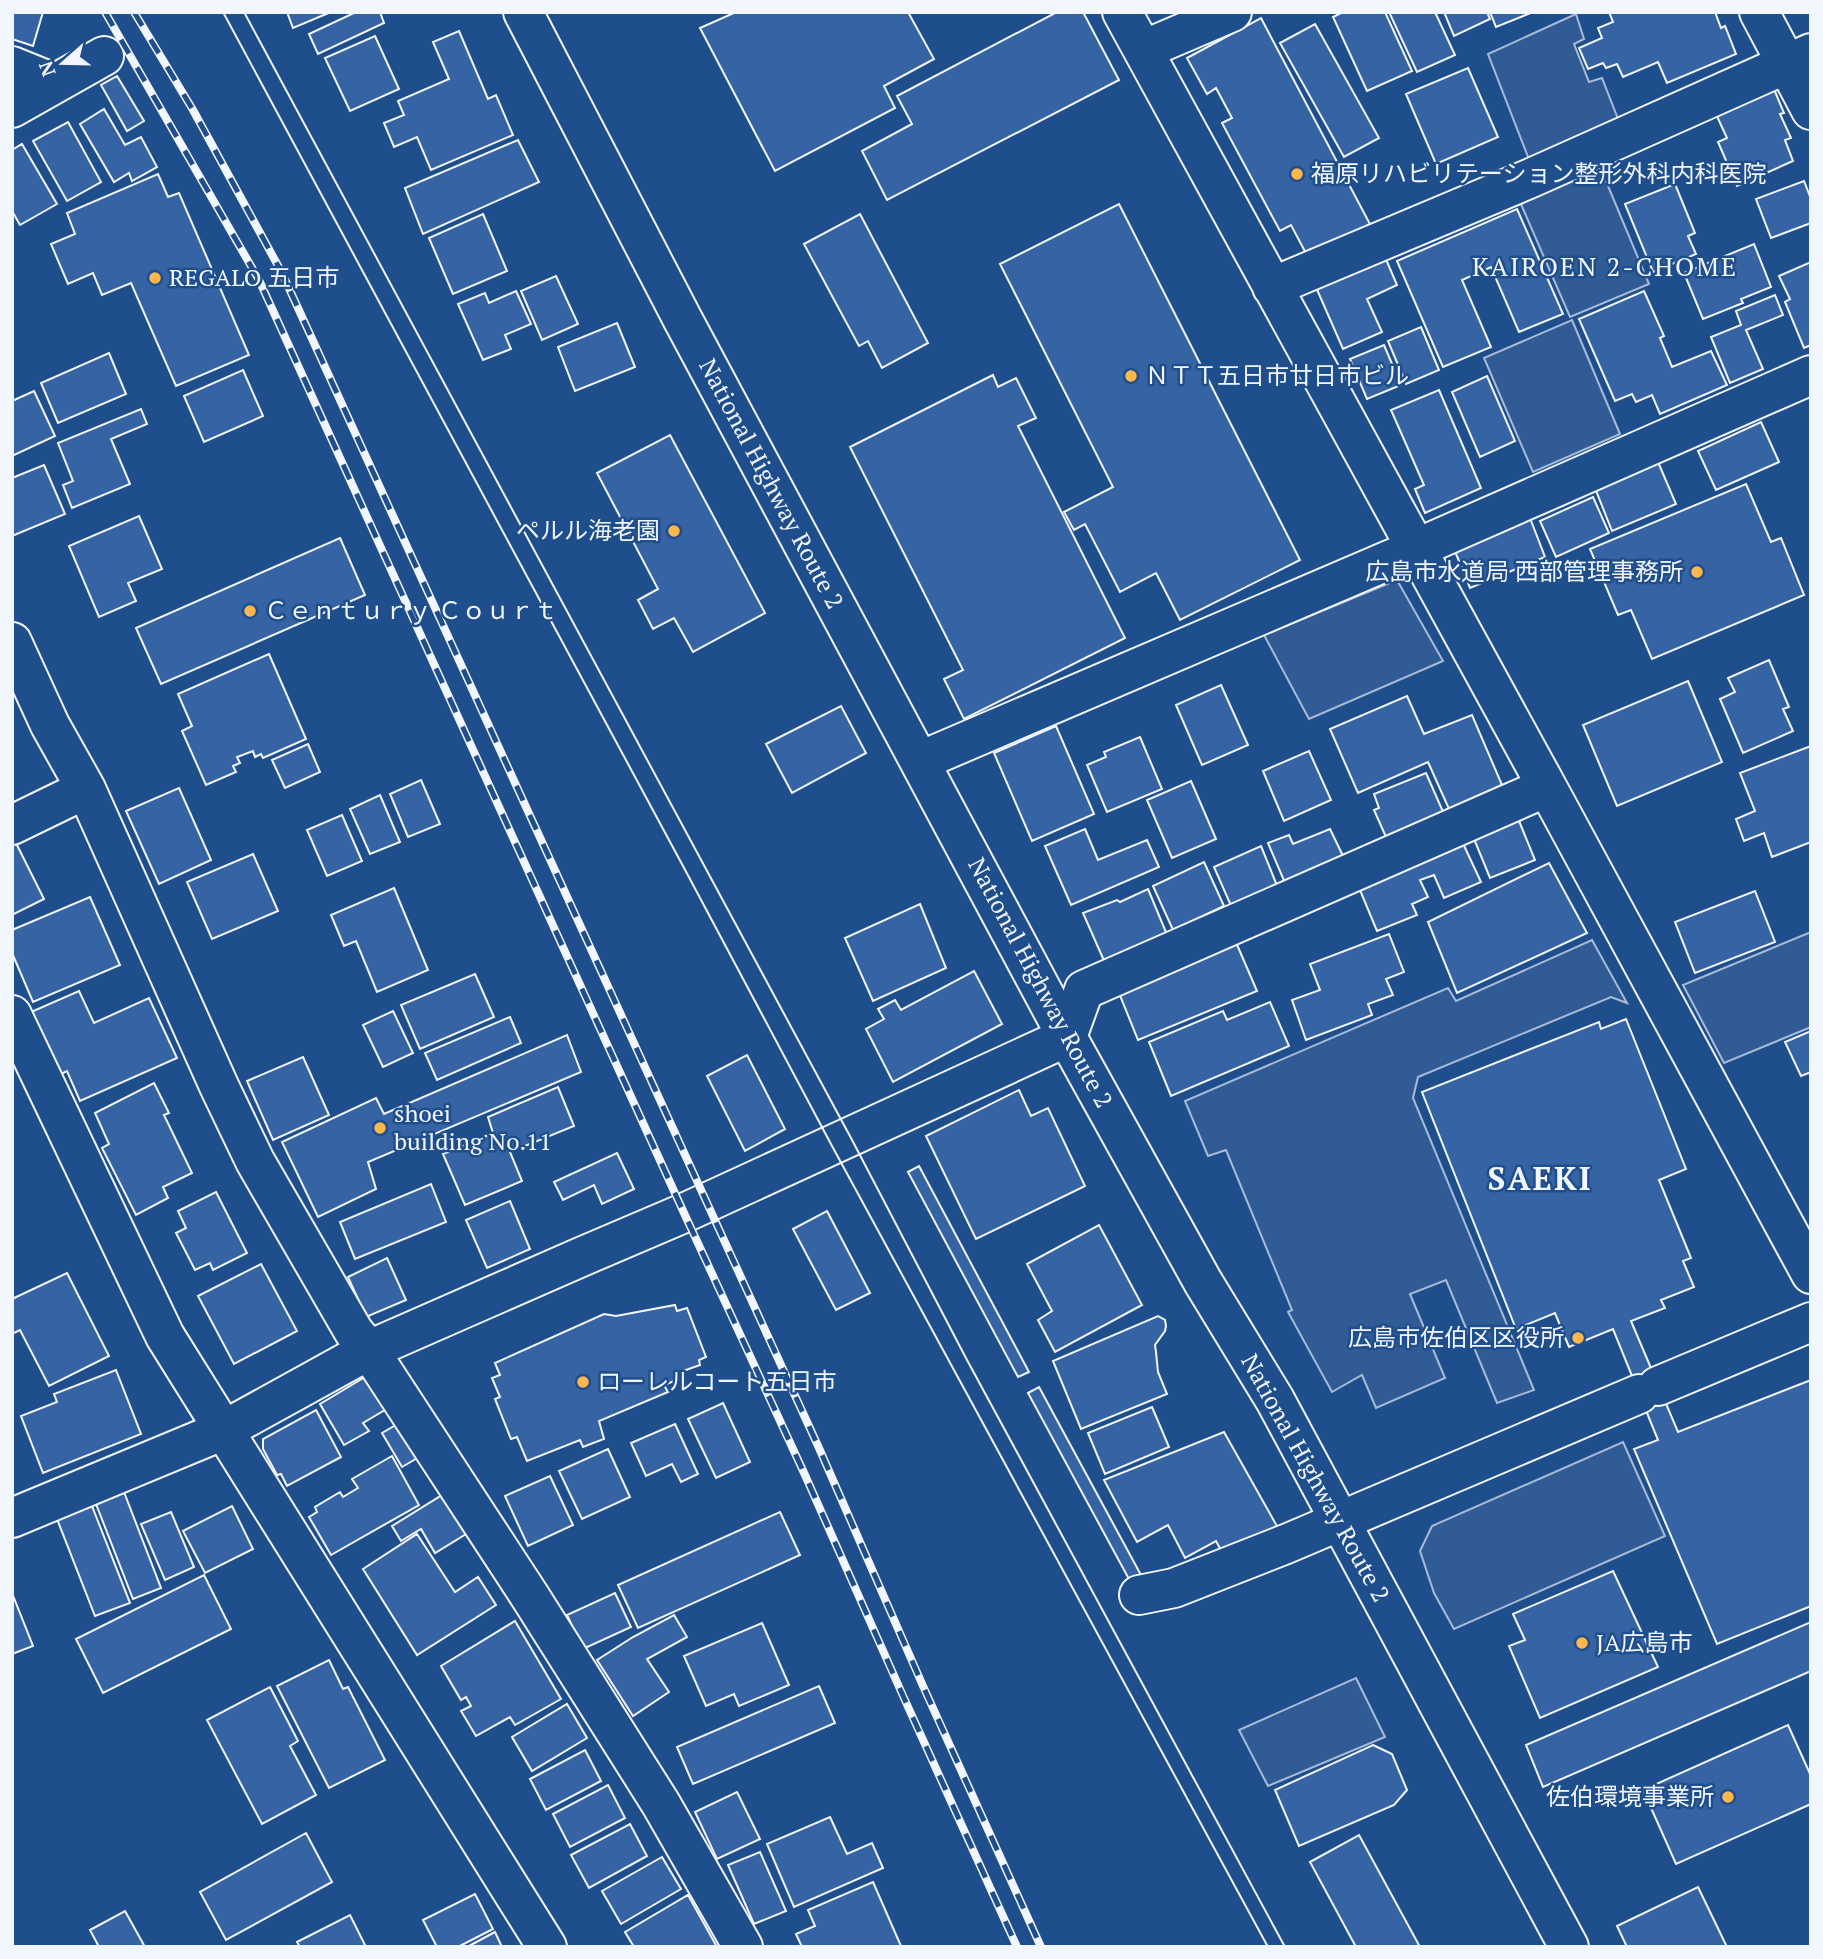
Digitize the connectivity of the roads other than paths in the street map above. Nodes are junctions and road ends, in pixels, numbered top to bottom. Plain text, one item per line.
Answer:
1 (523, 12) edge
2 (1122, 12) edge
3 (1232, 12) edge
4 (1759, 12) edge
5 (1143, 50) junction
6 (104, 56) dead end
7 (1798, 58) edge
8 (12, 66) edge
9 (54, 83) junction
10 (12, 108) edge
11 (1811, 110) edge
12 (1272, 286) junction
13 (1811, 375) edge
14 (1415, 549) junction
15 (12, 642) edge
16 (920, 761) junction
17 (1547, 787) junction
18 (86, 789) junction
19 (12, 825) edge
20 (12, 1015) edge
21 (1067, 1037) junction
22 (1811, 1274) edge
23 (1811, 1322) edge
24 (369, 1350) junction
25 (224, 1430) junction
26 (12, 1518) edge
27 (1340, 1520) junction
28 (1139, 1595) dead end
29 (547, 1947) edge
30 (743, 1947) edge
31 (1569, 1947) edge

1 - 16 main road, National Highway Route 2
2 - 5 main road
3 - 5 main road
4 - 7 main road
5 - 12 main road
6 - 9 main road
7 - 11 main road
7 - 12 main road
8 - 9 main road
9 - 10 main road
12 - 14 main road
13 - 14 main road
14 - 16 main road
14 - 17 main road
15 - 18 main road
16 - 21 main road, National Highway Route 2
17 - 21 main road
17 - 22 main road
18 - 19 main road
18 - 24 main road
20 - 25 main road
21 - 24 main road
21 - 27 main road, National Highway Route 2
23 - 27 main road
24 - 25 main road
24 - 30 main road
25 - 26 main road
25 - 29 main road
27 - 28 main road
27 - 31 main road, National Highway Route 2

